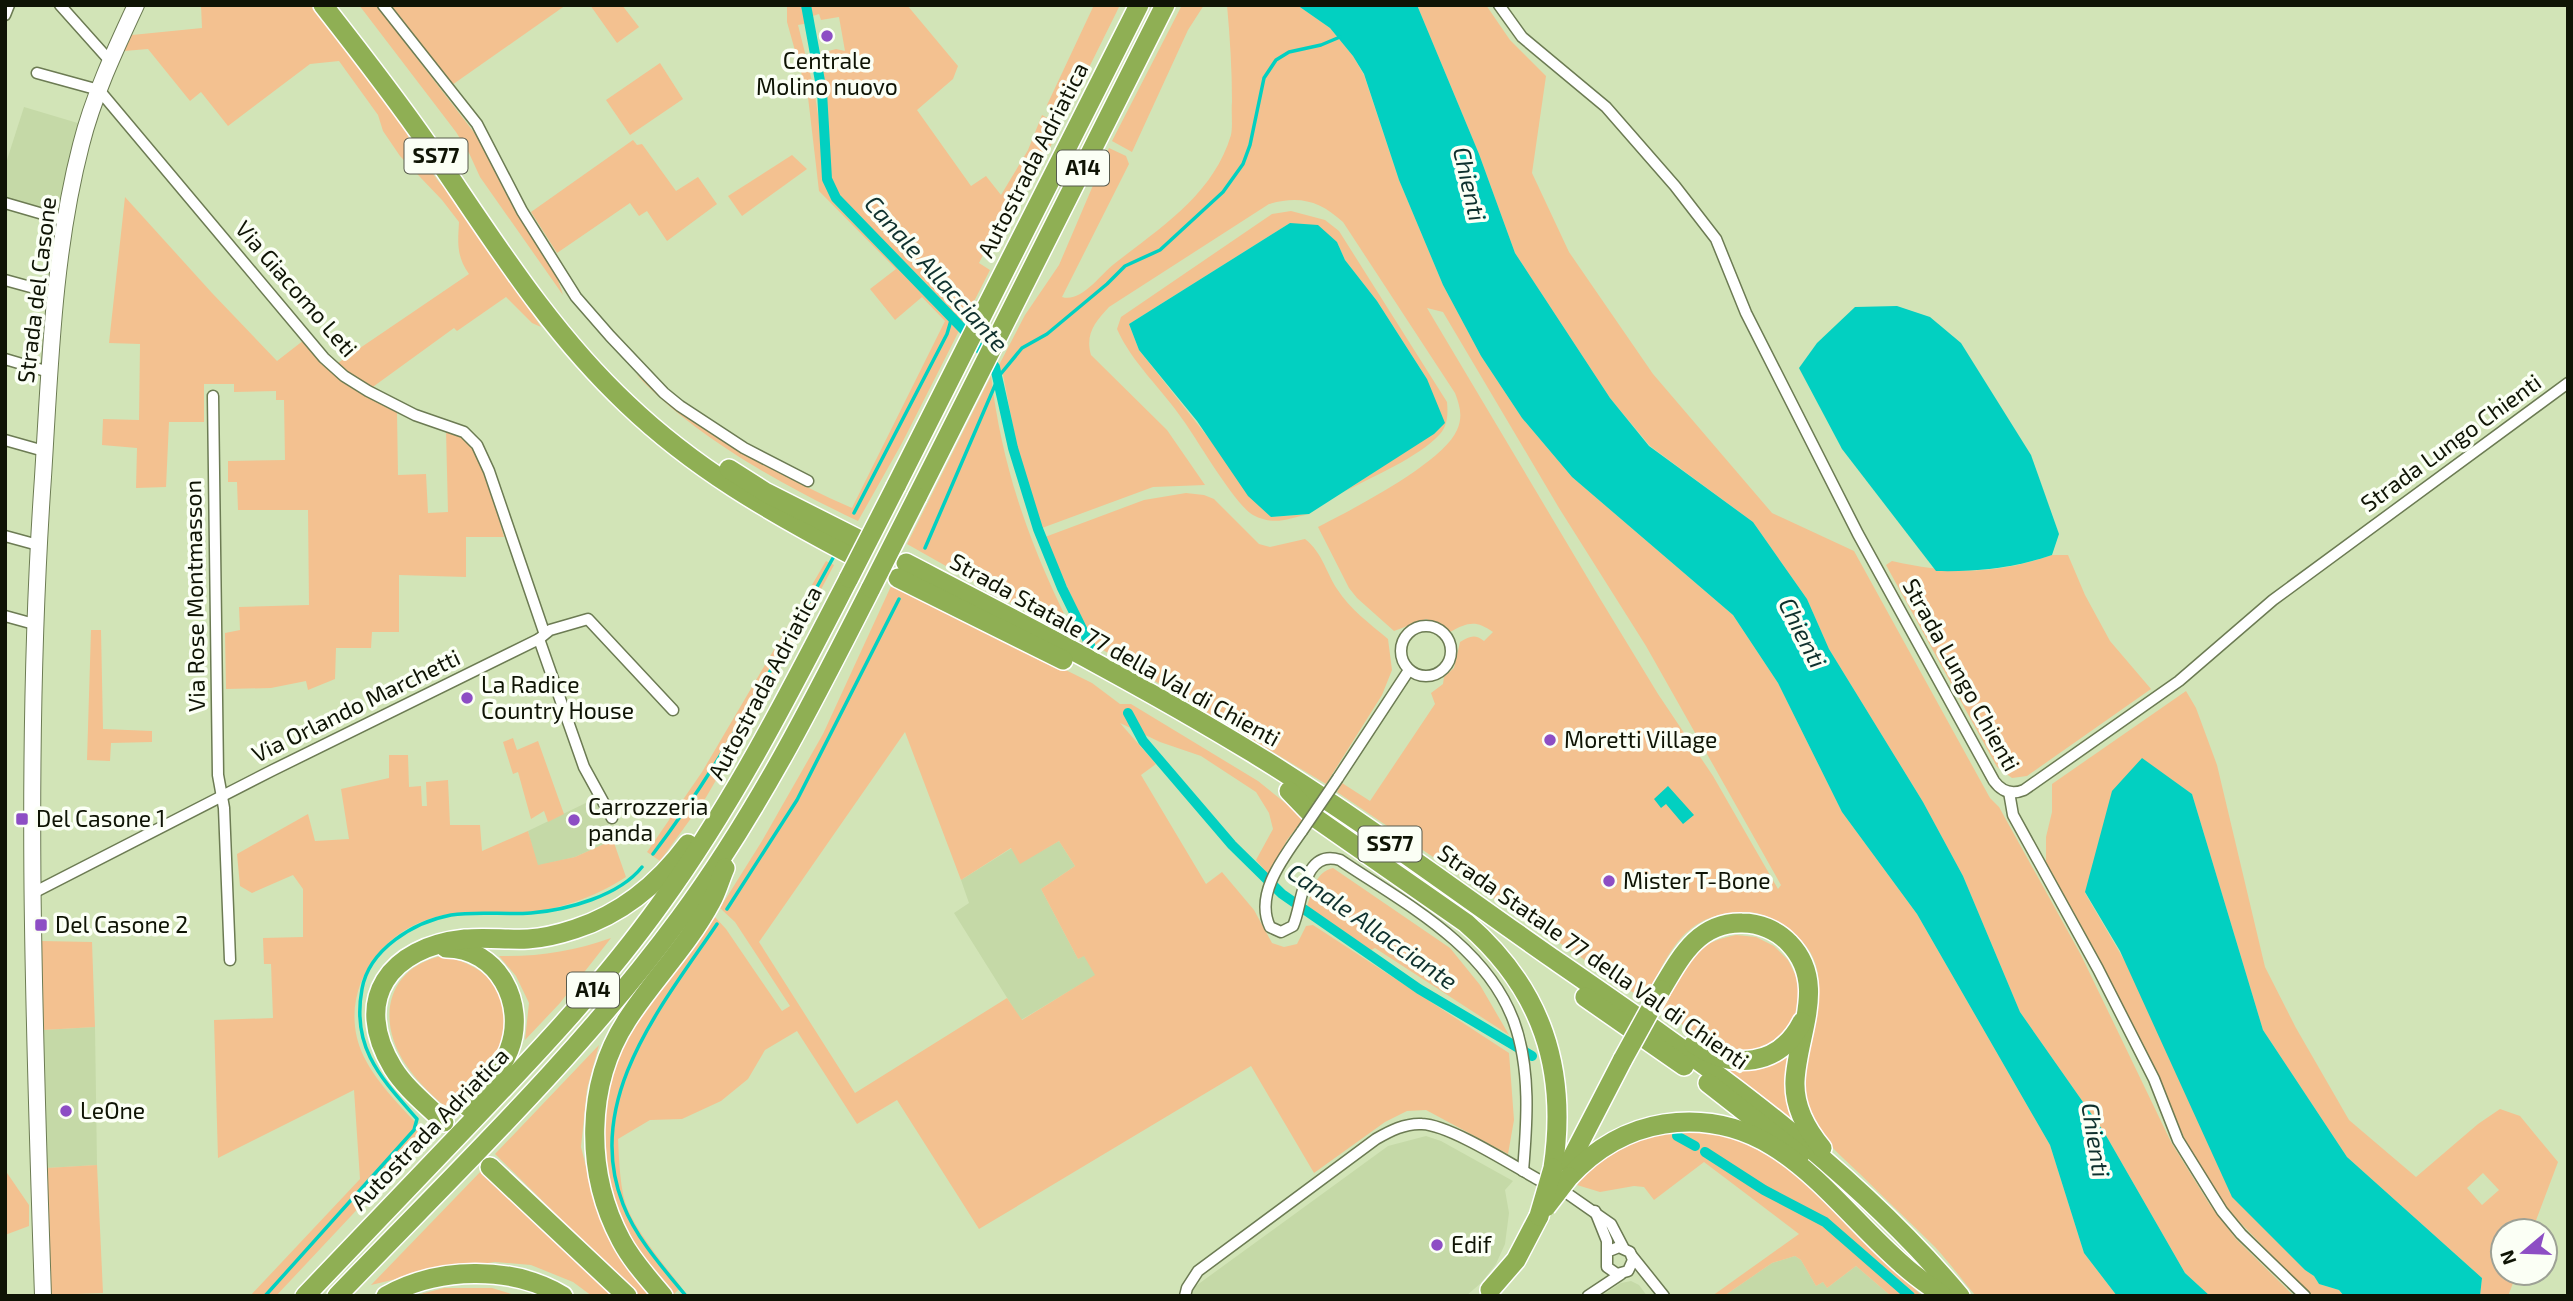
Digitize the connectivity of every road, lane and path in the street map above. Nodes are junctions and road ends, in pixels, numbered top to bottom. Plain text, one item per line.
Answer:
1 (9, 5) edge
2 (60, 5) edge
3 (136, 5) edge
4 (323, 5) edge
5 (339, 5) edge
6 (383, 5) edge
7 (1139, 5) edge
8 (1165, 5) edge
9 (1499, 5) edge
10 (5, 15) edge
11 (110, 61) junction
12 (37, 74) dead end
13 (99, 90) junction
14 (5, 203) edge
15 (67, 221) junction
16 (5, 279) edge
17 (56, 294) junction
18 (5, 359) edge
19 (49, 372) junction
20 (2568, 383) edge
21 (212, 396) dead end
22 (5, 440) edge
23 (44, 452) junction
24 (808, 481) dead end
25 (5, 536) edge
26 (38, 545) junction
27 (902, 571) dead end
28 (5, 616) edge
29 (34, 624) junction
30 (542, 635) junction
31 (1409, 670) junction
32 (1136, 692) junction
33 (673, 710) dead end
34 (774, 724) junction
35 (1289, 792) junction
36 (2009, 792) junction
37 (222, 796) junction
38 (612, 818) dead end
39 (740, 830) junction
40 (33, 893) junction
41 (1520, 936) junction
42 (424, 948) junction
43 (230, 960) dead end
44 (1806, 1015) junction
45 (444, 1122) dead end
46 (490, 1167) dead end
47 (1523, 1171) junction
48 (1558, 1179) junction
49 (1595, 1212) junction
50 (372, 1226) junction
51 (1623, 1247) junction
52 (1609, 1251) junction
53 (1632, 1256) junction
54 (1606, 1263) junction
55 (1625, 1272) junction
56 (1652, 1281) junction
57 (1490, 1290) dead end
58 (1949, 1293) edge
59 (1590, 1294) edge
60 (43, 1296) edge
61 (305, 1296) edge
62 (337, 1296) edge
63 (386, 1296) edge
64 (563, 1296) edge
65 (627, 1296) edge
66 (663, 1296) edge
67 (1185, 1296) edge
68 (1664, 1296) edge
69 (2305, 1296) edge

1 - 10 street
2 - 11 street
3 - 11 street, Strada del Casone
4 - 5 highway, SS77
6 - 24 street
7 - 34 highway, Autostrada Adriatica / A14, bridge
8 - 39 highway, Autostrada Adriatica / A14, bridge
9 - 36 street, Strada Lungo Chienti
11 - 13 street, Strada del Casone
12 - 13 street
13 - 15 street, Strada del Casone
13 - 30 street, Via Giacomo Leti
14 - 15 street
15 - 17 street, Strada del Casone
16 - 17 street
17 - 19 street, Strada del Casone
18 - 19 street
19 - 23 street, Strada del Casone
20 - 36 street, Strada Lungo Chienti
21 - 37 street, Via Rose Montmasson
22 - 23 street
23 - 26 street, Strada del Casone
25 - 26 street
26 - 29 street, Strada del Casone
27 - 32 highway, Strada Statale 77 della Val di Chienti / SS77
28 - 29 street
29 - 40 street, Strada del Casone
30 - 33 street, Via Orlando Marchetti
30 - 37 street, Via Orlando Marchetti
30 - 38 street, Via Giacomo Leti
31 - 31 street
31 - 47 street, bridge
32 - 35 highway, Strada Statale 77 della Val di Chienti / SS77
32 - 41 highway, Strada Statale 77 della Val di Chienti / SS77
34 - 42 highway
34 - 50 highway, Autostrada Adriatica / A14
35 - 48 highway
35 - 58 highway, Strada Statale 77 della Val di Chienti / SS77
36 - 69 street
37 - 40 street, Via Orlando Marchetti
37 - 43 street, Via Rose Montmasson
39 - 62 highway, Autostrada Adriatica / A14
39 - 66 highway
40 - 60 street, Strada del Casone
41 - 44 highway
41 - 58 highway, Strada Statale 77 della Val di Chienti / SS77
42 - 45 highway
42 - 50 highway
44 - 48 highway, bridge
44 - 58 highway
46 - 65 highway
47 - 48 street
47 - 67 street
48 - 49 street
48 - 57 highway, bridge
48 - 58 highway
49 - 51 street
49 - 52 street
50 - 61 highway, Autostrada Adriatica / A14
51 - 52 street
51 - 53 street
52 - 54 street
53 - 55 street
53 - 56 street
54 - 55 street
54 - 59 street
55 - 56 street
55 - 59 street
56 - 68 street
63 - 64 highway

